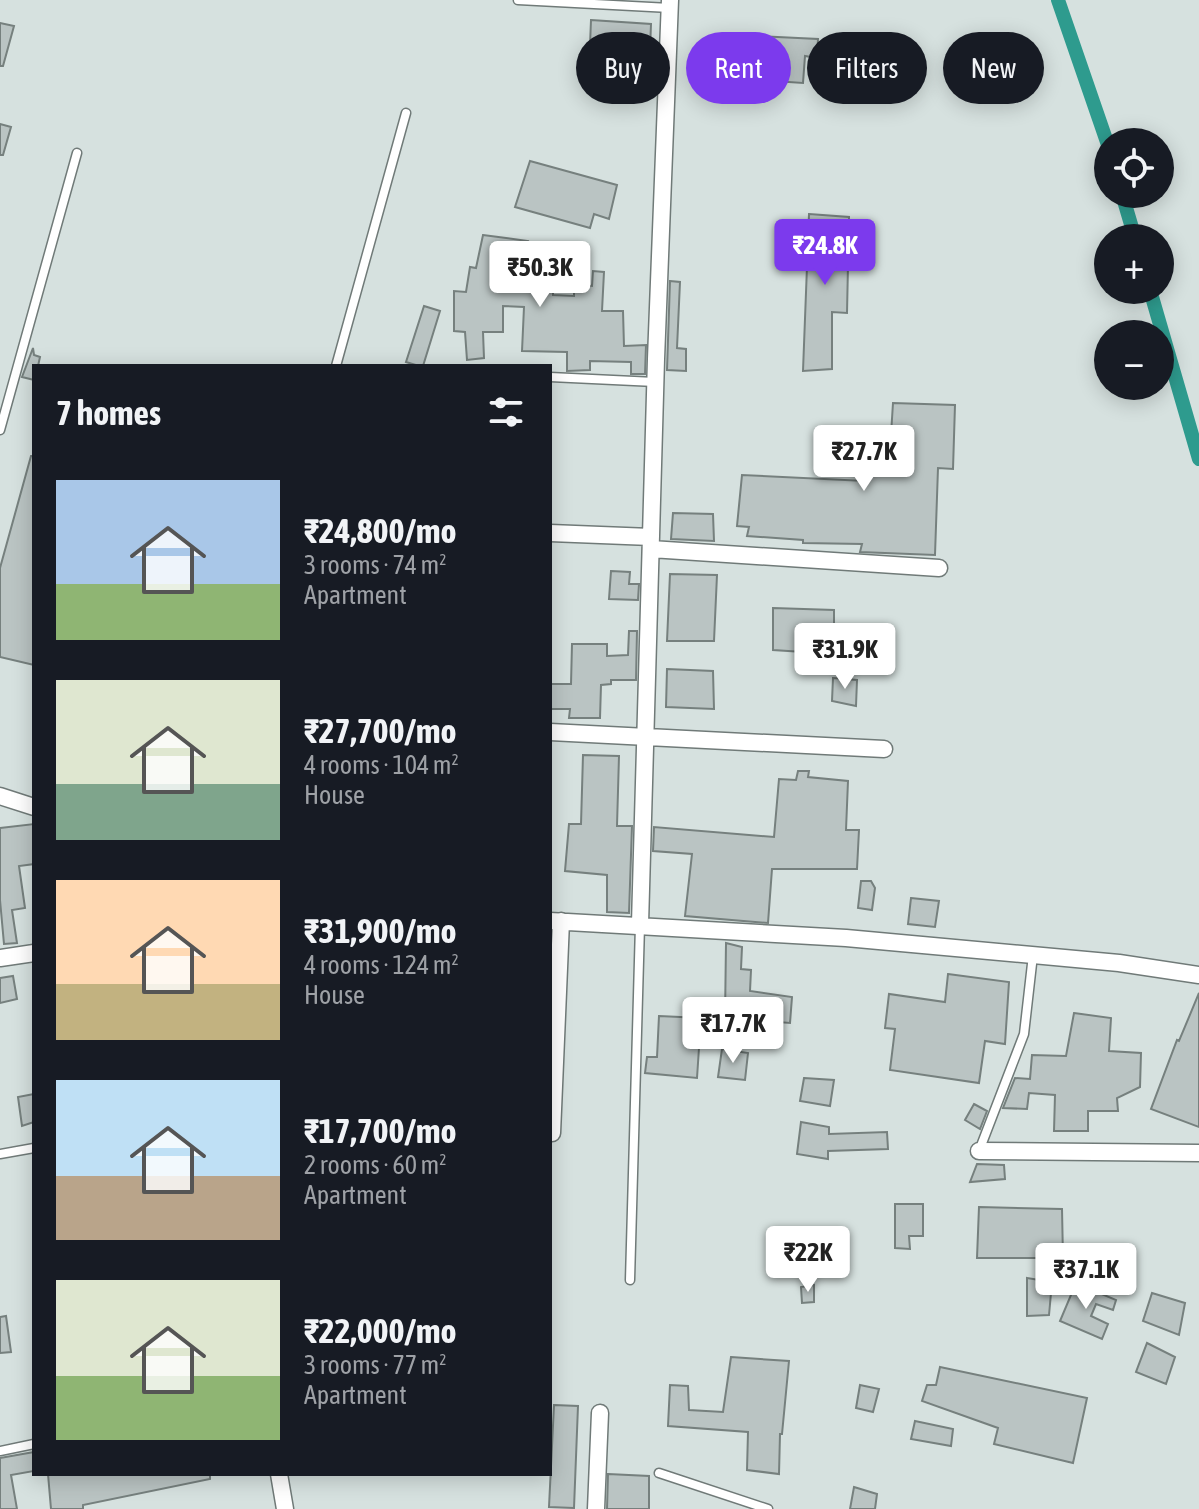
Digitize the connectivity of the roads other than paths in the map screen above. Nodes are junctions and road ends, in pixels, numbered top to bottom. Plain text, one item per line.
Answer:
1 (518, 0) edge
2 (670, 4) edge
3 (406, 113) dead end
4 (77, 153) dead end
5 (337, 364) edge
6 (552, 377) edge
7 (655, 382) junction
8 (0, 430) edge
9 (552, 533) edge
10 (651, 543) junction
11 (939, 568) dead end
12 (552, 732) edge
13 (645, 736) junction
14 (884, 749) dead end
15 (0, 796) edge
16 (32, 806) edge
17 (556, 921) edge
18 (640, 924) junction
19 (32, 953) edge
20 (1033, 955) junction
21 (0, 958) edge
22 (1199, 975) edge
23 (552, 1133) dead end
24 (32, 1148) edge
25 (979, 1151) joint
26 (1199, 1153) edge
27 (0, 1154) edge
28 (630, 1280) dead end
29 (600, 1413) dead end
30 (32, 1444) edge
31 (0, 1451) edge
32 (659, 1473) dead end
33 (279, 1476) edge
34 (285, 1509) edge
35 (596, 1509) edge
36 (768, 1509) edge

1 - 2 lane
2 - 7 street
3 - 5 lane
4 - 8 lane
6 - 7 lane
7 - 10 street
9 - 10 street
10 - 11 street
10 - 13 street
12 - 13 street
13 - 14 street
13 - 18 street
15 - 16 street
17 - 18 street
17 - 23 street
18 - 20 street
18 - 28 lane
19 - 21 street
20 - 22 street
20 - 25 lane
24 - 27 lane
25 - 26 street
29 - 35 street
30 - 31 lane
32 - 36 lane
33 - 34 street

